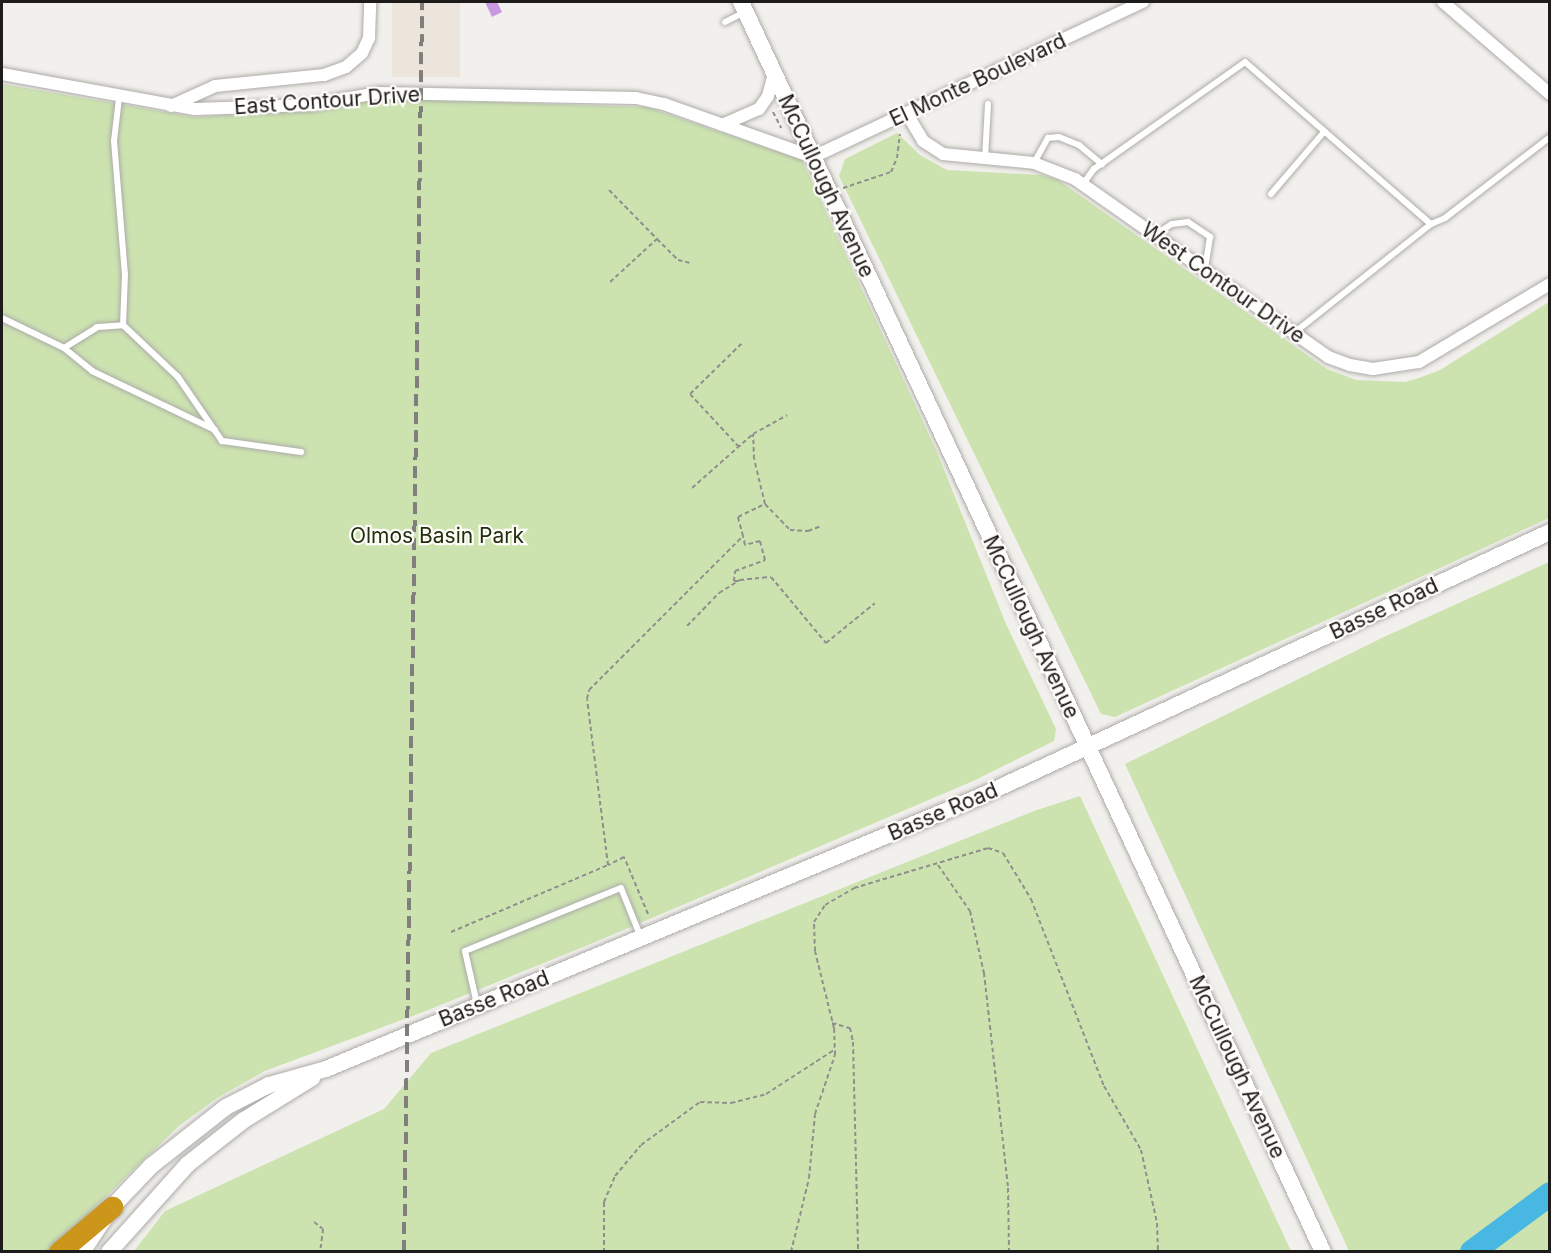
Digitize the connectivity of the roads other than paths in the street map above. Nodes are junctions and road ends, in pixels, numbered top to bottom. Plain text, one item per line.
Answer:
1 (370, 2) edge
2 (1143, 2) edge
3 (1443, 2) edge
4 (743, 7) edge
5 (725, 22) dead end
6 (2, 74) edge
7 (774, 74) junction
8 (1550, 94) edge
9 (119, 98) junction
10 (988, 104) dead end
11 (171, 106) junction
12 (907, 114) junction
13 (722, 125) junction
14 (1324, 132) junction
15 (1550, 137) edge
16 (813, 157) junction
17 (986, 159) junction
18 (1034, 163) junction
19 (1102, 164) junction
20 (1083, 184) junction
21 (1271, 194) dead end
22 (1431, 224) junction
23 (1155, 236) junction
24 (1205, 270) junction
25 (1550, 284) edge
26 (2, 318) edge
27 (123, 325) junction
28 (1294, 333) junction
29 (64, 348) junction
30 (216, 430) junction
31 (301, 452) dead end
32 (1550, 532) edge
33 (1086, 747) junction
34 (642, 938) junction
35 (478, 1006) junction
36 (326, 1069) junction
37 (112, 1207) junction
38 (59, 1251) edge
39 (82, 1251) edge
40 (109, 1251) edge
41 (1323, 1251) edge

1 - 11 street
2 - 12 street, El Monte Boulevard
3 - 8 street
4 - 5 lane
4 - 7 main road, McCullough Avenue
6 - 9 street, East Contour Drive
7 - 13 street
7 - 16 main road, McCullough Avenue
9 - 11 street, East Contour Drive
9 - 27 lane
10 - 17 lane
11 - 13 street, East Contour Drive
12 - 16 street, El Monte Boulevard
12 - 17 street, West Contour Drive
13 - 16 street, East Contour Drive
14 - 19 lane
14 - 21 lane
14 - 22 lane
15 - 22 lane
16 - 33 main road, McCullough Avenue
17 - 18 street, West Contour Drive
18 - 19 lane
18 - 20 street, West Contour Drive
19 - 20 lane
20 - 23 street, West Contour Drive
22 - 28 lane
23 - 24 street, West Contour Drive
23 - 24 lane
24 - 28 street, West Contour Drive
25 - 28 street, West Contour Drive
26 - 29 lane
27 - 29 lane
27 - 30 lane
29 - 30 lane
30 - 31 lane
32 - 33 main road, Basse Road
33 - 34 main road, Basse Road
33 - 41 main road, McCullough Avenue
34 - 35 main road, Basse Road
34 - 35 lane
35 - 36 main road, Basse Road
36 - 37 main road, Basse Road
36 - 40 main road, Basse Road
37 - 38 highway
37 - 39 main road, Basse Road

